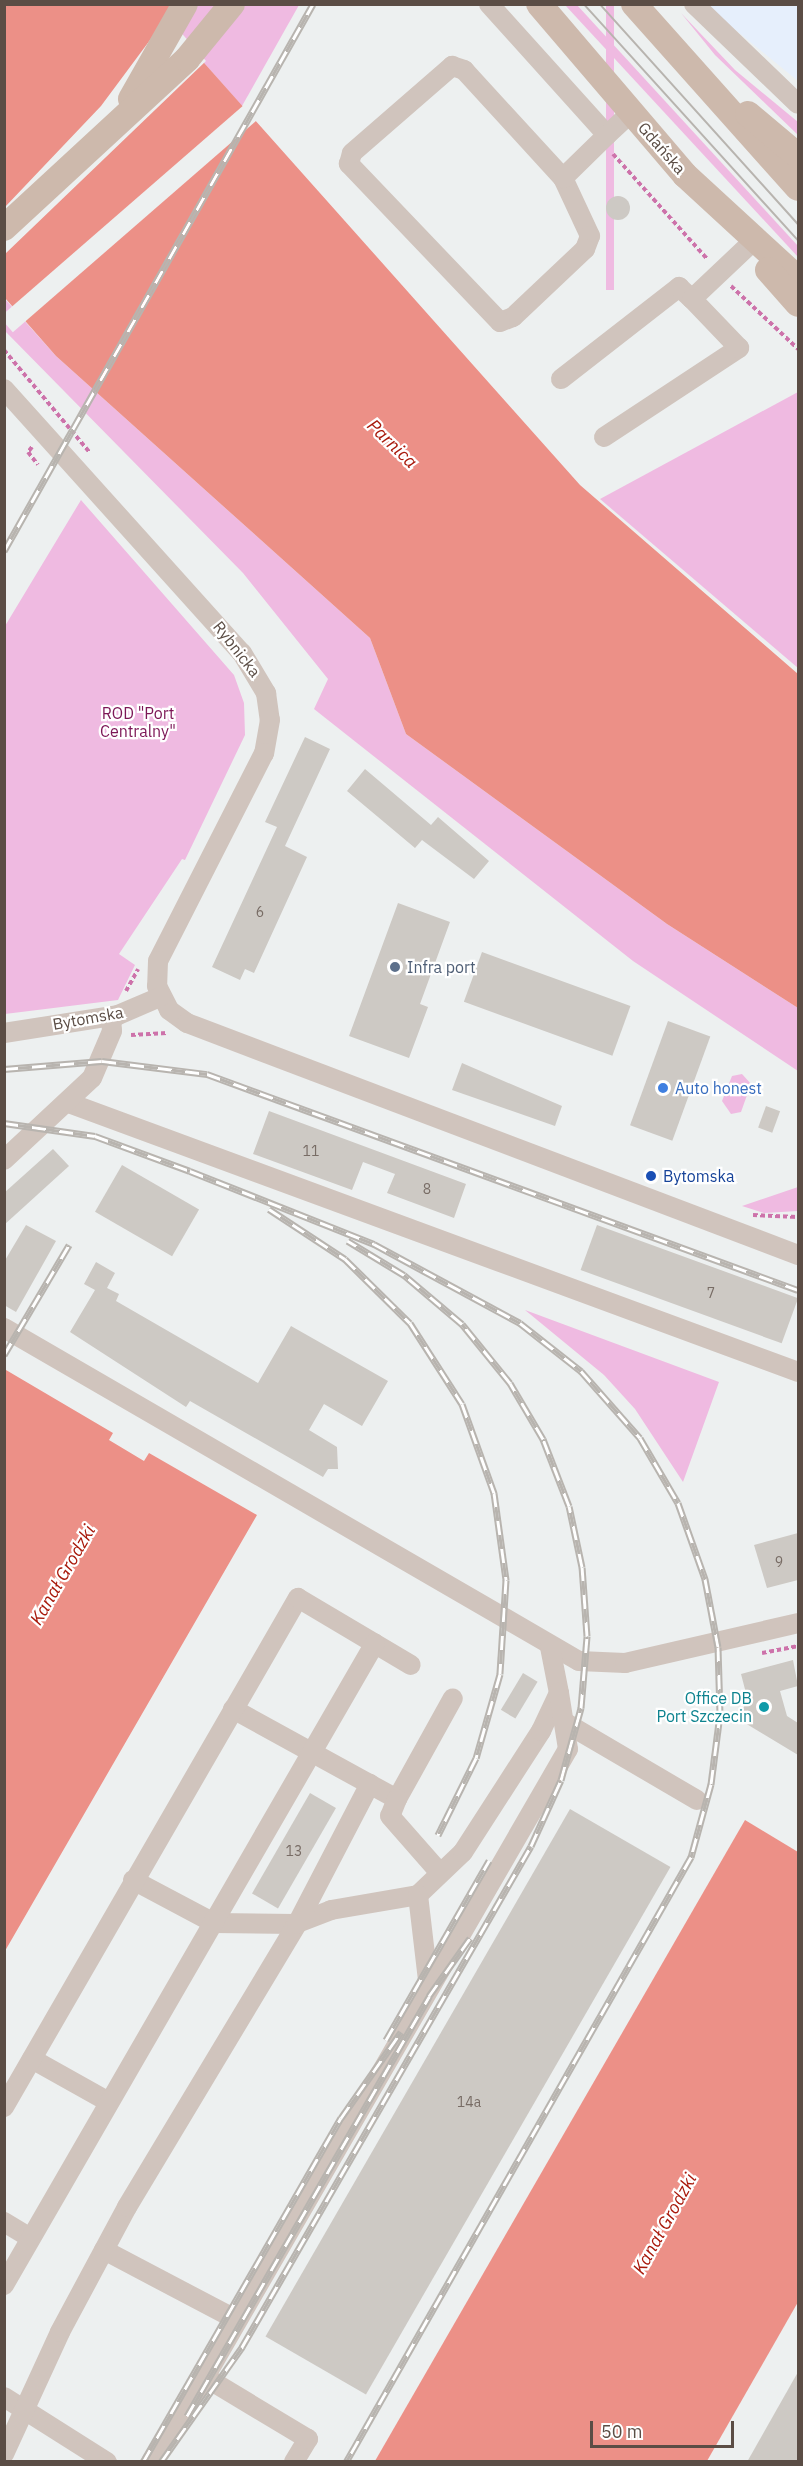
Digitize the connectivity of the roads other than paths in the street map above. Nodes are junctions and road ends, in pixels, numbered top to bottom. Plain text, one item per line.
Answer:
1 (185, 4) edge
2 (232, 4) edge
3 (489, 4) edge
4 (539, 4) edge
5 (694, 4) edge
6 (641, 13) edge
7 (798, 104) edge
8 (632, 112) junction
9 (106, 133) junction
10 (603, 138) junction
11 (798, 156) edge
12 (685, 175) junction
13 (563, 178) junction
14 (798, 189) edge
15 (4, 228) edge
16 (747, 246) junction
17 (798, 279) edge
18 (692, 300) junction
19 (798, 304) edge
20 (561, 380) dead end
21 (4, 389) edge
22 (604, 437) dead end
23 (160, 997) junction
24 (111, 1017) junction
25 (4, 1033) edge
26 (69, 1103) junction
27 (4, 1160) edge
28 (798, 1256) edge
29 (4, 1328) edge
30 (798, 1372) edge
31 (798, 1623) edge
32 (375, 1643) junction
33 (550, 1647) junction
34 (411, 1665) dead end
35 (559, 1693) junction
36 (453, 1698) dead end
37 (232, 1709) junction
38 (564, 1722) junction
39 (312, 1752) junction
40 (370, 1784) junction
41 (397, 1799) junction
42 (698, 1800) dead end
43 (440, 1873) junction
44 (133, 1880) junction
45 (418, 1895) junction
46 (214, 1923) junction
47 (297, 1924) junction
48 (429, 1988) junction
49 (32, 2059) junction
50 (109, 2102) junction
51 (4, 2107) edge
52 (4, 2222) edge
53 (31, 2238) junction
54 (104, 2250) junction
55 (4, 2285) edge
56 (237, 2320) junction
57 (205, 2377) junction
58 (4, 2397) edge
59 (26, 2413) junction
60 (4, 2454) edge
61 (107, 2462) edge
62 (151, 2462) edge
63 (294, 2462) edge

1 - 9 main road
2 - 9 main road
3 - 10 street
4 - 8 main road, Gdańska
5 - 7 street
6 - 11 main road
6 - 14 main road
8 - 10 street
8 - 12 main road, Gdańska
9 - 15 main road
10 - 13 street
12 - 16 main road
12 - 17 main road, Gdańska
13 - 13 street
16 - 18 street
16 - 19 main road
18 - 20 street
18 - 22 street
21 - 23 street, Rybnicka
23 - 24 street, Bytomska
23 - 28 street
24 - 25 street, Bytomska
24 - 26 street
26 - 27 street
26 - 30 street
29 - 33 street
31 - 33 street
32 - 34 street
32 - 37 street
32 - 39 street
33 - 35 street
35 - 38 street
35 - 43 street
36 - 41 street
37 - 39 street
37 - 44 street
38 - 42 street
38 - 48 street
39 - 40 street
39 - 46 street
40 - 41 street
40 - 47 street
41 - 43 street
43 - 45 street
44 - 46 street
44 - 49 street
45 - 47 street
45 - 48 street
46 - 47 street
46 - 50 street
47 - 54 street
48 - 56 street
49 - 50 street
49 - 51 street
50 - 53 street
52 - 53 street
53 - 55 street
54 - 56 street
54 - 59 street
56 - 57 street
57 - 62 street
57 - 63 street
58 - 59 street
59 - 60 street
59 - 61 street

